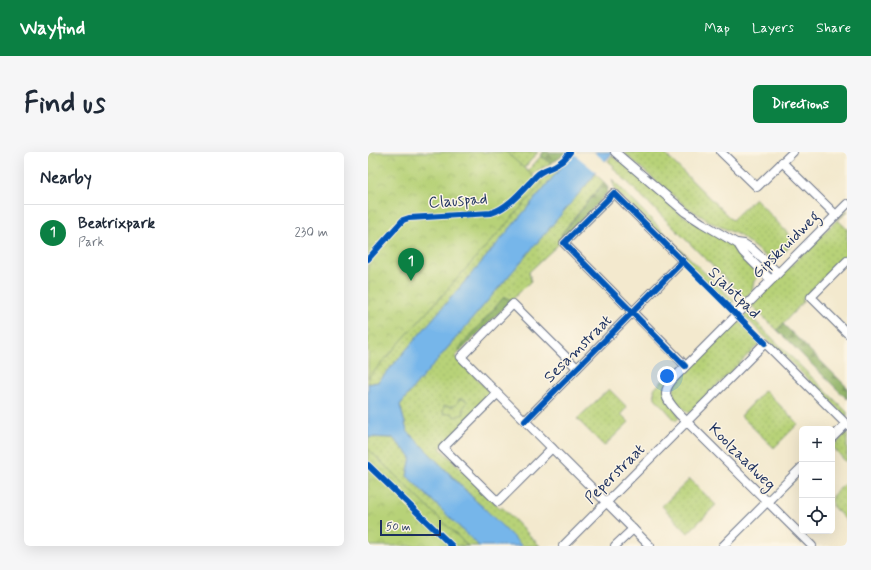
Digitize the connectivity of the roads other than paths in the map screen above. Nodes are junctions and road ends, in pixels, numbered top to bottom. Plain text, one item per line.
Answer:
1 (616, 152) edge
2 (721, 152) edge
3 (792, 152) edge
4 (782, 162) junction
5 (847, 204) edge
6 (836, 215) junction
7 (737, 243) junction
8 (847, 261) edge
9 (778, 273) junction
10 (772, 280) junction
11 (746, 306) joint
12 (633, 313) junction
13 (847, 333) edge
14 (686, 366) junction
15 (577, 368) junction
16 (497, 394) junction
17 (525, 421) junction
18 (687, 422) junction
19 (846, 425) edge
20 (835, 435) edge
21 (552, 448) junction
22 (799, 470) edge
23 (767, 501) junction
24 (607, 503) junction
25 (633, 529) junction
26 (563, 546) edge
27 (615, 546) edge
28 (650, 546) edge
29 (723, 546) edge
30 (812, 546) edge

1 - 7 street
2 - 4 street
3 - 4 street
4 - 6 street
5 - 6 street, Gipskruidweg
6 - 9 street, Gipskruidweg
7 - 9 street
7 - 10 street
8 - 13 street
9 - 10 street, Gipskruidweg
10 - 11 street, Gipskruidweg
11 - 14 street, Koolzaadweg
12 - 12 street, Sesamstraat
12 - 14 street
12 - 15 street, Sesamstraat
14 - 18 street, Koolzaadweg
15 - 16 street
15 - 17 street, Sesamstraat
16 - 17 street
16 - 21 street
17 - 21 street
18 - 19 street, Koolzaadweg
18 - 23 street, Koolzaadweg
18 - 24 street, Peperstraat
19 - 20 street
21 - 24 street
22 - 23 street
23 - 29 street
23 - 30 street, Koolzaadweg
24 - 25 street
24 - 26 street, Peperstraat
25 - 27 street
25 - 28 street

